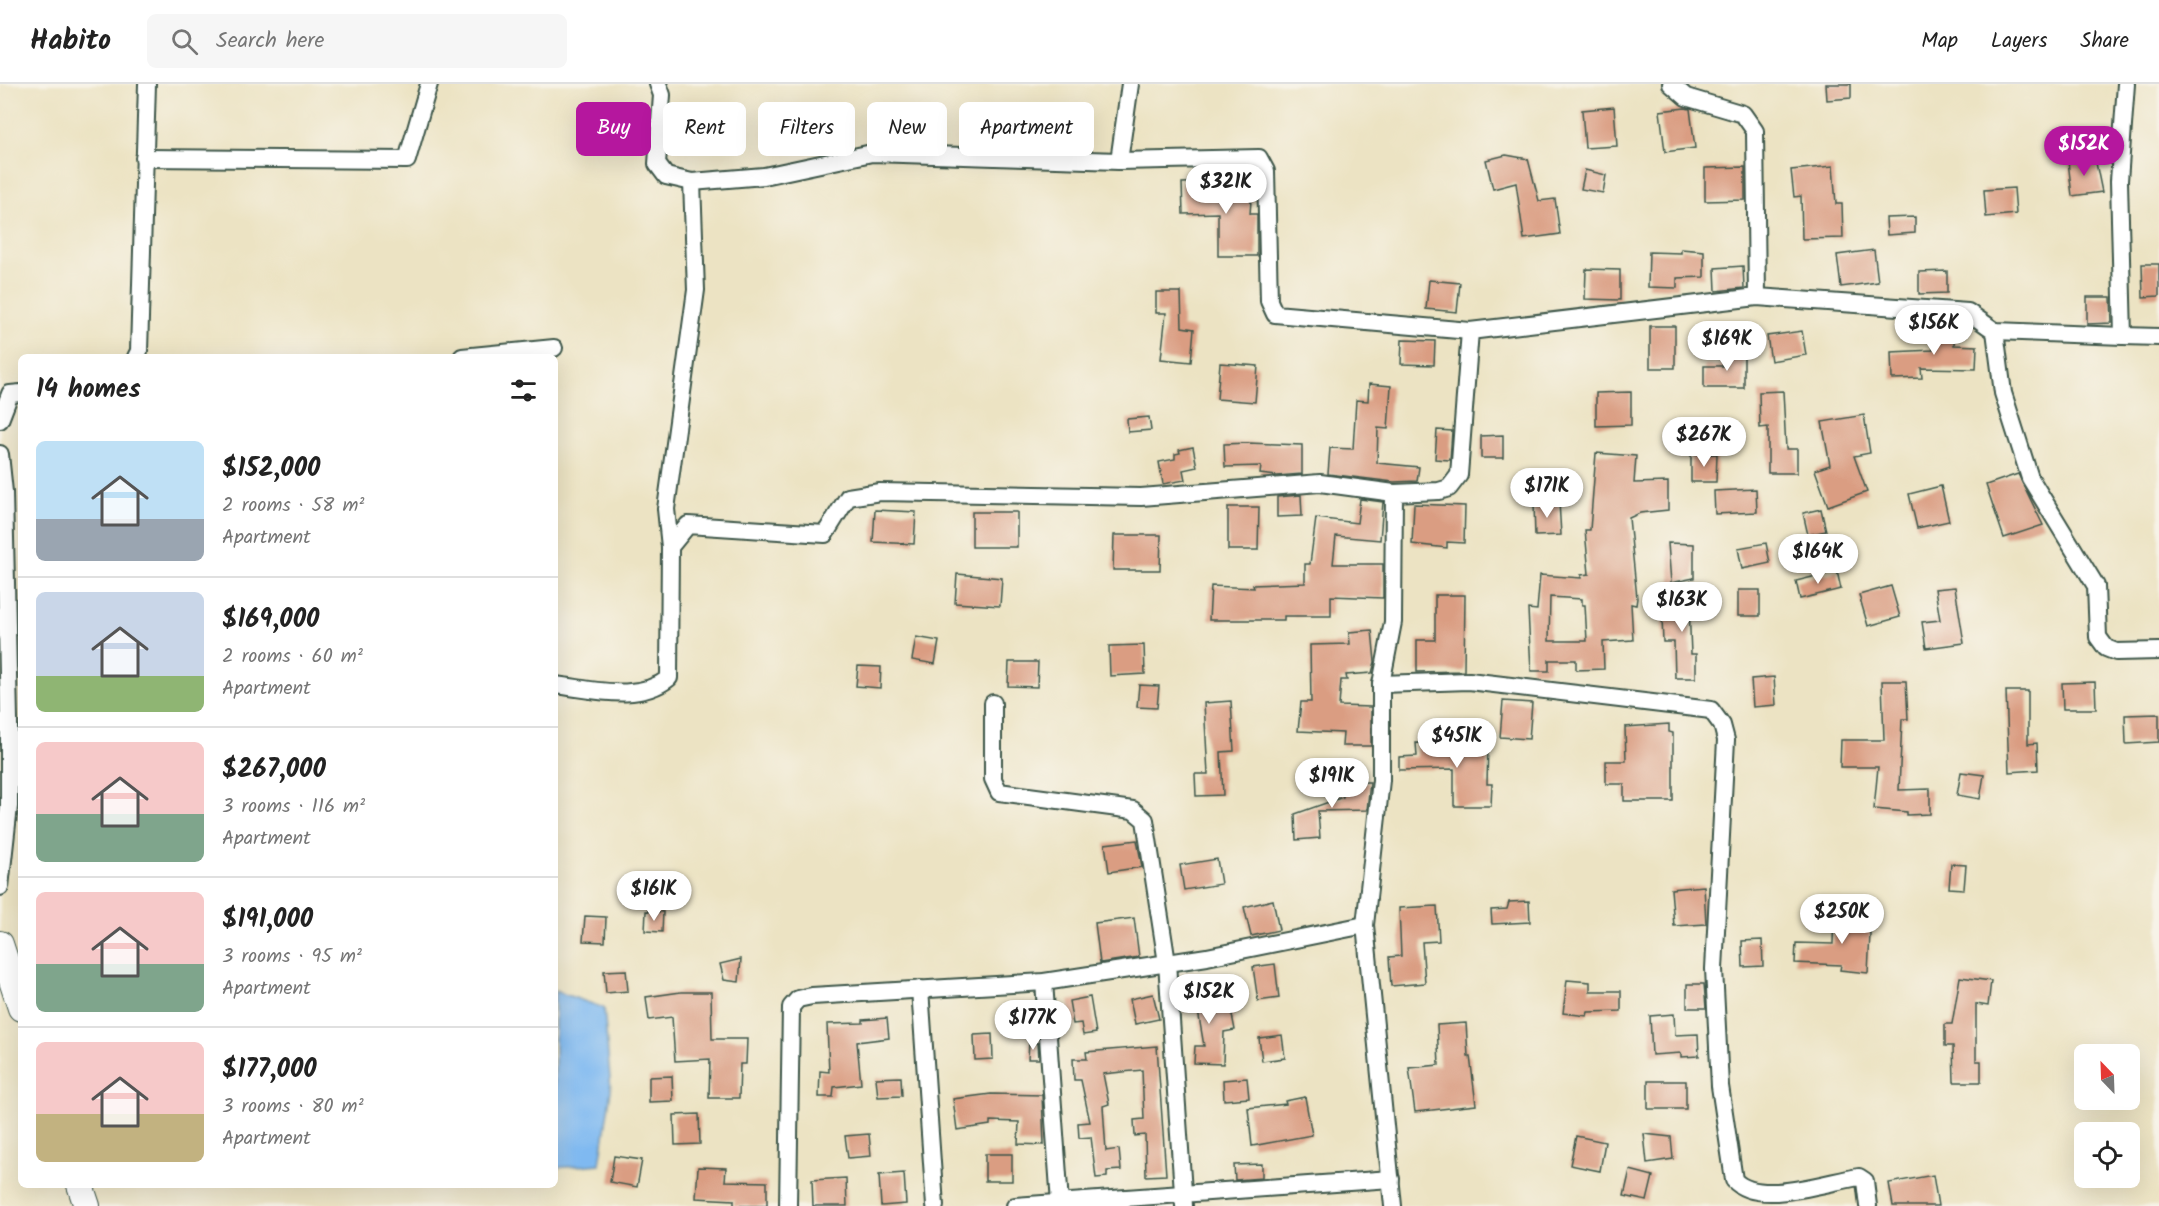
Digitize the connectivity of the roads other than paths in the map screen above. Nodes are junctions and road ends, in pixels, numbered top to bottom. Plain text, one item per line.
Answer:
1 (147, 84) edge
2 (429, 84) edge
3 (658, 84) edge
4 (1130, 84) edge
5 (1671, 84) edge
6 (2126, 84) edge
7 (144, 158) junction
8 (1119, 161) junction
9 (692, 183) junction
10 (1757, 297) junction
11 (1470, 331) junction
12 (1995, 331) junction
13 (2123, 336) junction
14 (2159, 337) edge
15 (554, 348) dead end
16 (138, 354) edge
17 (493, 354) edge
18 (18, 393) edge
19 (0, 420) edge
20 (0, 454) edge
21 (2, 490) edge
22 (1394, 493) junction
23 (670, 547) junction
24 (2159, 651) edge
25 (1381, 684) junction
26 (558, 685) edge
27 (993, 702) dead end
28 (15, 718) edge
29 (0, 887) edge
30 (1365, 925) junction
31 (0, 944) edge
32 (1167, 963) junction
33 (1044, 982) junction
34 (920, 989) junction
35 (18, 999) edge
36 (1391, 1179) junction
37 (81, 1188) edge
38 (1184, 1200) edge
39 (1060, 1203) junction
40 (87, 1206) edge
41 (789, 1206) edge
42 (935, 1206) edge
43 (1015, 1206) edge
44 (1393, 1206) edge
45 (1868, 1206) edge

1 - 7 street
2 - 7 street
3 - 9 street
4 - 8 street
5 - 10 street
6 - 13 street
7 - 16 street
8 - 9 street
8 - 11 street
9 - 23 street
10 - 11 street
10 - 12 street
11 - 22 street
12 - 13 street
12 - 24 street
13 - 14 street
15 - 17 street
18 - 19 street
20 - 21 street
21 - 28 street
22 - 23 street
22 - 25 street
23 - 26 street
25 - 30 street
25 - 45 street
27 - 32 street
28 - 29 street
30 - 32 street
30 - 36 street
31 - 35 main road
32 - 33 street
32 - 38 street
33 - 34 street
33 - 39 street
34 - 41 street
34 - 42 street
36 - 38 street
36 - 44 street
37 - 40 main road
38 - 39 street
39 - 43 street

